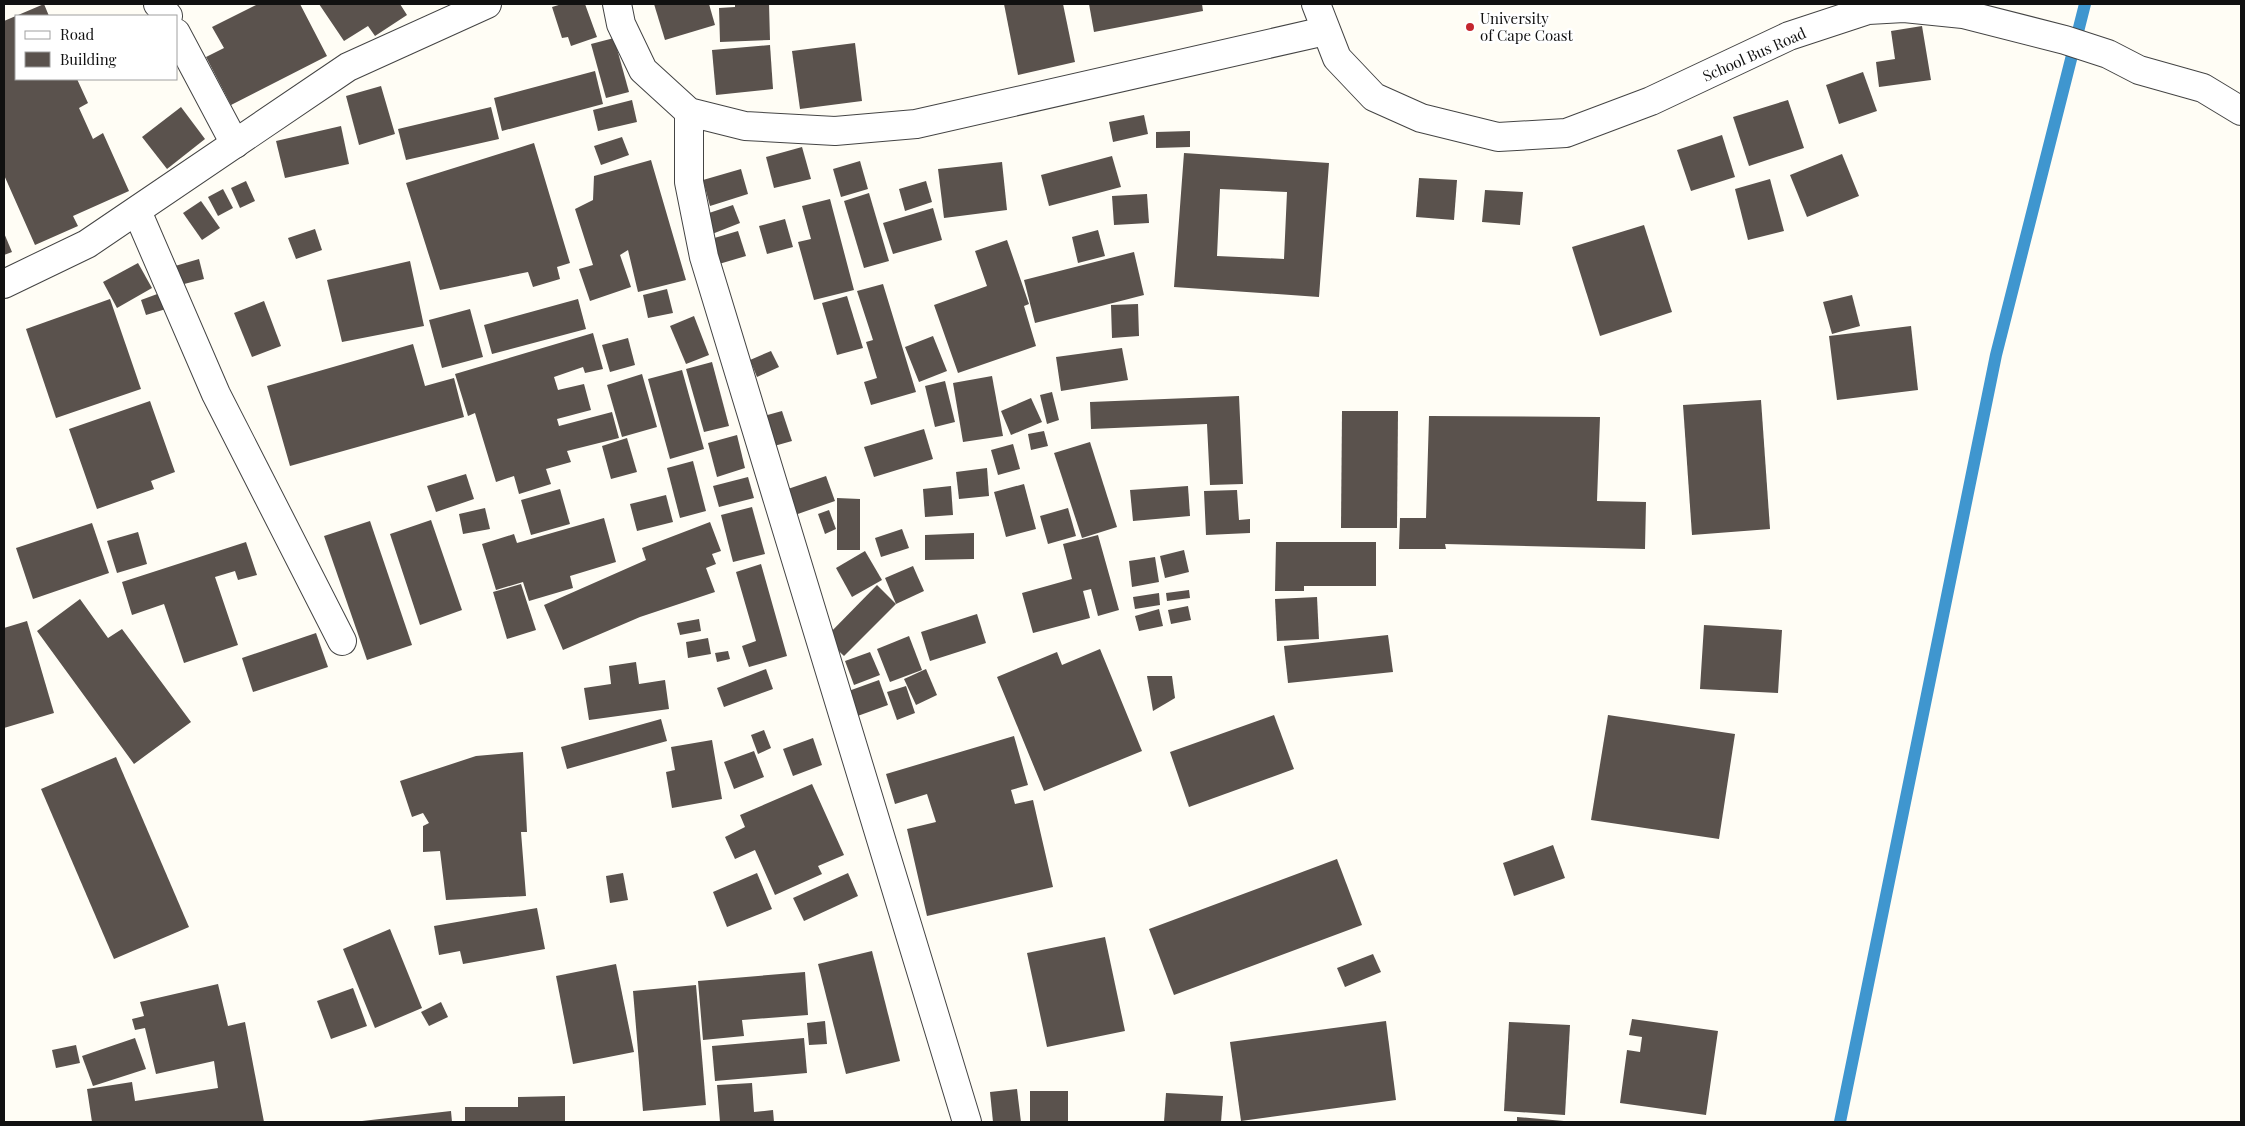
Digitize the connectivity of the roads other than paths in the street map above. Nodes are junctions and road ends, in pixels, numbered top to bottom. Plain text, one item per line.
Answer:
1 (158, 4) edge
2 (487, 4) edge
3 (617, 4) edge
4 (1316, 4) edge
5 (167, 15) edge
6 (1325, 30) junction
7 (178, 37) edge
8 (2241, 111) edge
9 (689, 112) junction
10 (235, 144) junction
11 (137, 211) junction
12 (4, 284) edge
13 (342, 640) dead end
14 (967, 1122) edge

1 - 5 street
2 - 10 street
3 - 9 street
4 - 6 street, School Bus Road
6 - 8 street, School Bus Road
6 - 9 street
7 - 10 street
9 - 14 street
10 - 11 street
11 - 12 street
11 - 13 street

